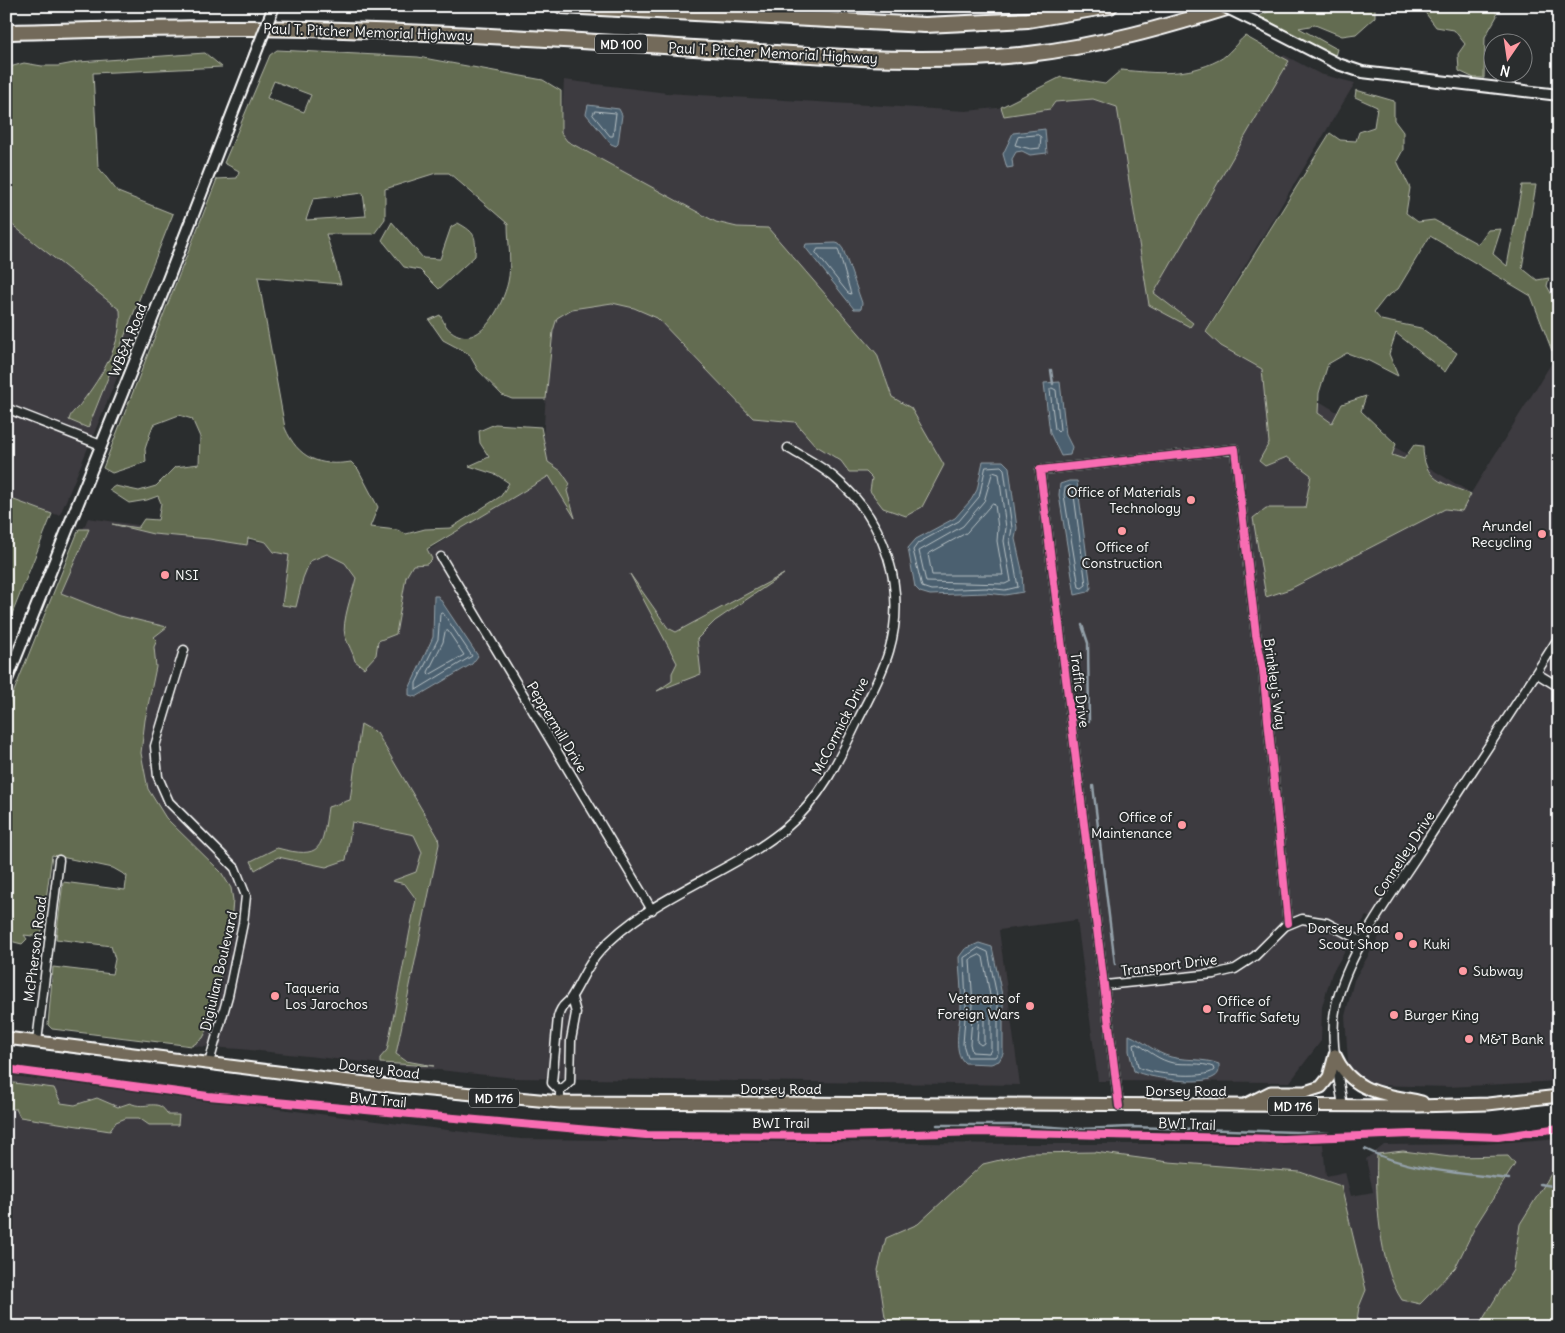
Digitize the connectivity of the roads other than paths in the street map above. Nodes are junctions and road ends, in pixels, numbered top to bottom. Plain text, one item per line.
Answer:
1 (274, 6) edge
2 (562, 6) edge
3 (1110, 6) edge
4 (1223, 6) edge
5 (1233, 6) edge
6 (6, 32) edge
7 (1559, 95) edge
8 (6, 408) edge
9 (101, 444) junction
10 (788, 448) dead end
11 (1235, 449) joint
12 (441, 557) dead end
13 (1559, 637) edge
14 (184, 650) dead end
15 (1536, 673) junction
16 (6, 682) edge
17 (1559, 687) edge
18 (59, 860) dead end
19 (652, 910) junction
20 (1288, 923) junction
21 (1363, 942) junction
22 (1104, 985) junction
23 (572, 998) junction
24 (6, 1038) edge
25 (37, 1042) junction
26 (1336, 1055) junction
27 (209, 1064) junction
28 (1559, 1096) edge
29 (560, 1097) junction
30 (1119, 1106) junction
31 (1242, 1106) junction
32 (1343, 1106) junction
33 (1441, 1106) junction

1 - 9 street, WB&A Road, bridge
2 - 3 highway
4 - 7 street, bridge
5 - 6 highway, Paul T. Pitcher Memorial Highway / MD 100
8 - 9 street
9 - 16 street, WB&A Road
10 - 19 street, McCormick Drive
11 - 20 street, Brinkley's Way
11 - 22 street, Traffic Drive
12 - 19 street, Peppermill Drive
13 - 15 street, Connelley Drive
14 - 27 street, Digiulian Boulevard
15 - 17 street
15 - 21 street, Connelley Drive
18 - 25 street, McPherson Road
19 - 23 street, McCormick Drive
20 - 21 street
20 - 22 street, Transport Drive
21 - 26 street, Connelley Drive
22 - 30 street, Traffic Drive
23 - 29 street, McCormick Drive
23 - 29 street, McCormick Drive
24 - 25 main road, Dorsey Road / MD 176
25 - 27 main road, Dorsey Road / MD 176
26 - 31 main road
26 - 32 street, Connelley Drive
26 - 33 main road
27 - 29 main road, Dorsey Road / MD 176
28 - 33 main road, Dorsey Road / MD 176
29 - 30 main road, Dorsey Road / MD 176
30 - 31 main road, Dorsey Road / MD 176
31 - 32 main road, Dorsey Road / MD 176
32 - 33 main road, Dorsey Road / MD 176

